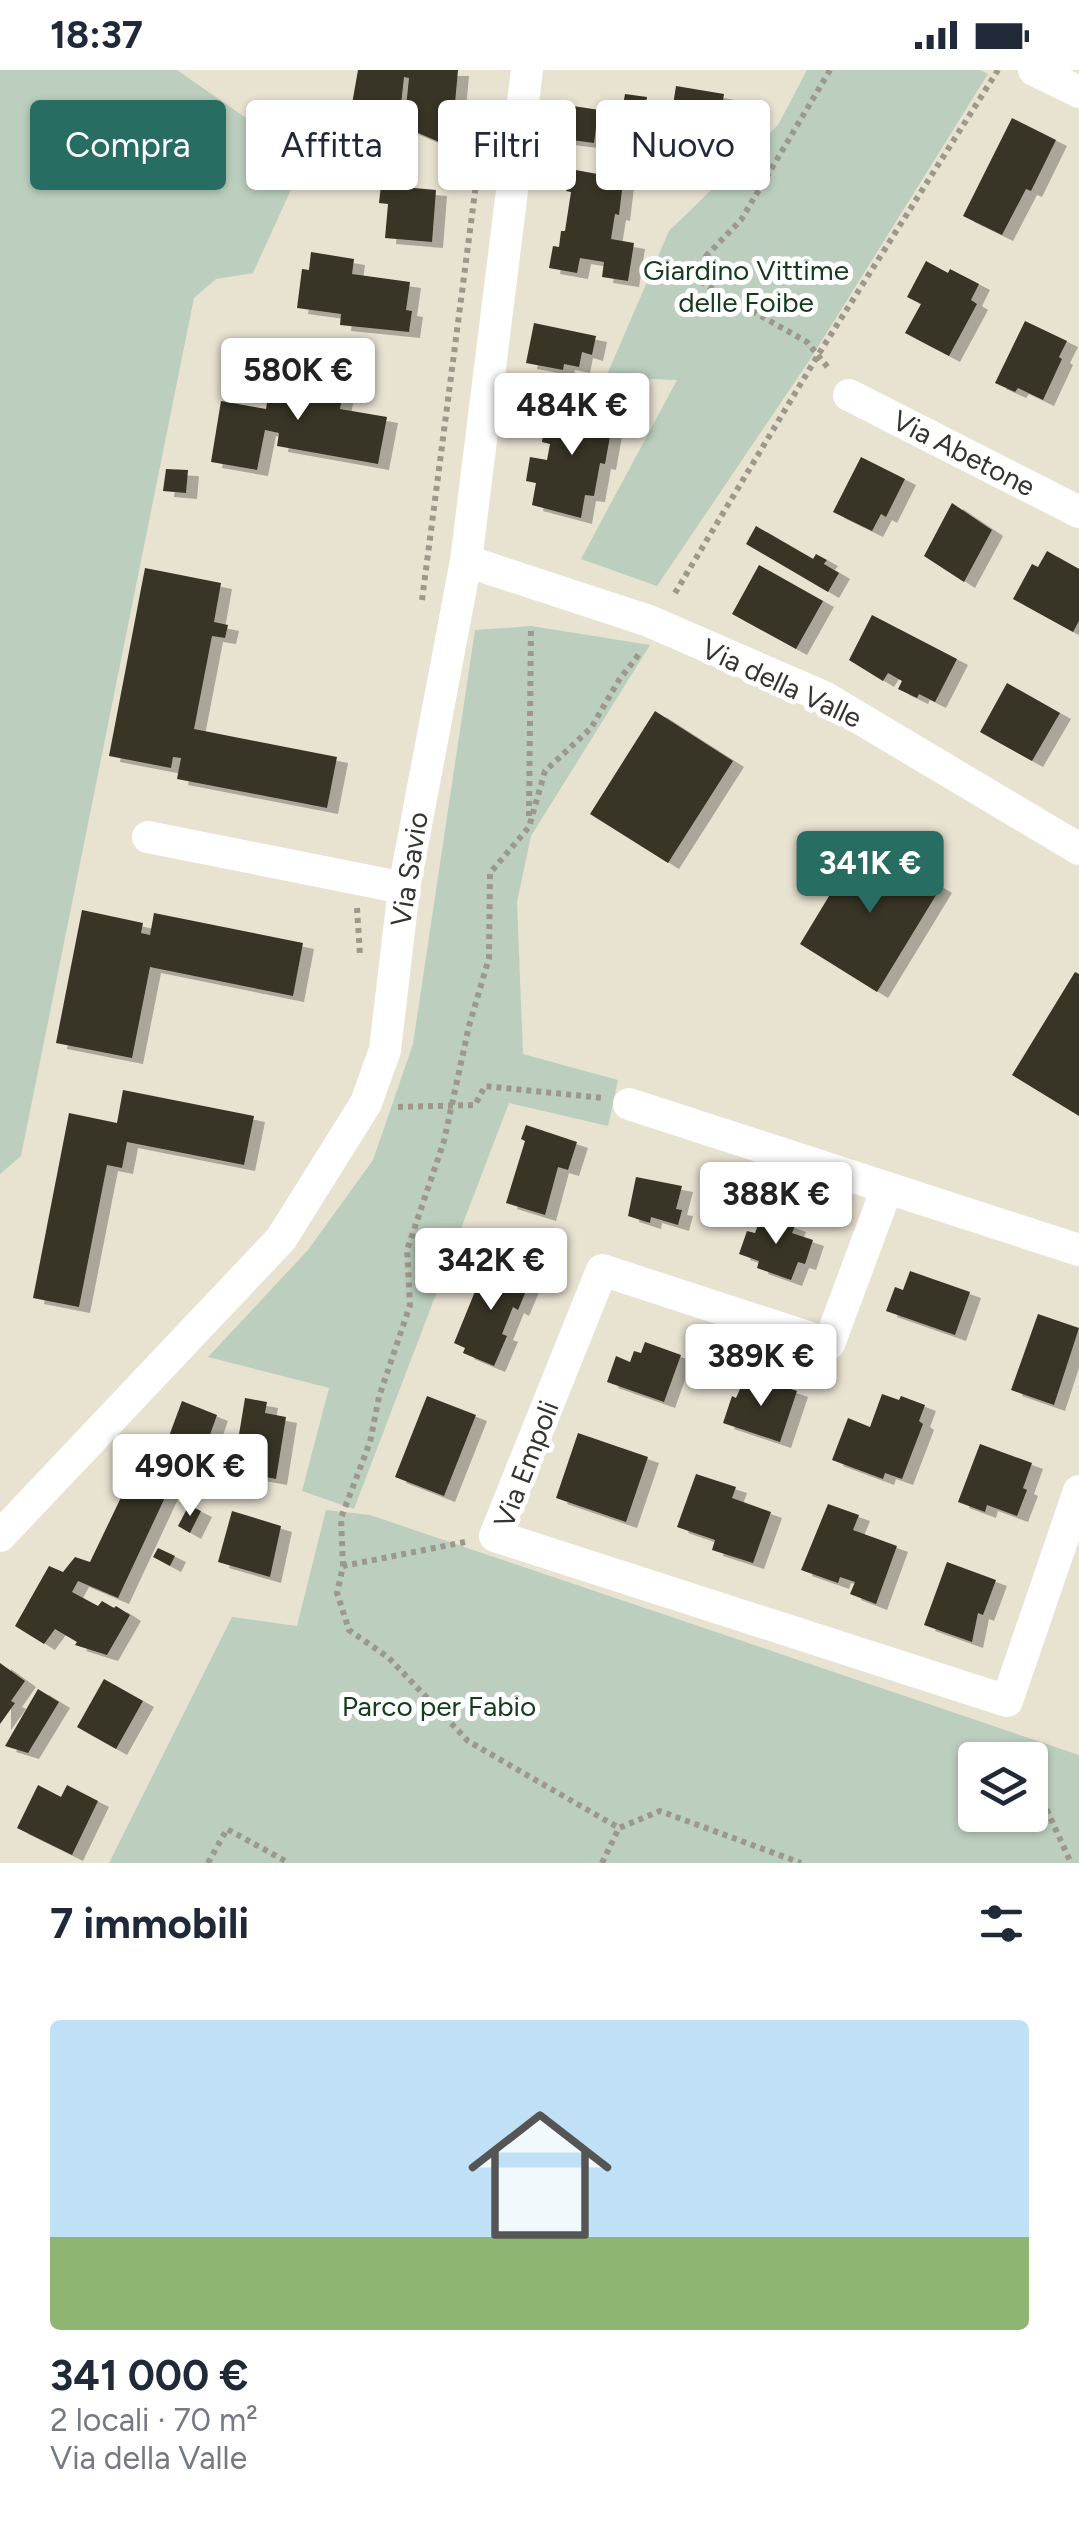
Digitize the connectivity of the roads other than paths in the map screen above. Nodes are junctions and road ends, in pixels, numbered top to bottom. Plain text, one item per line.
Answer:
1 (527, 70) edge
2 (1034, 70) edge
3 (1079, 92) edge
4 (849, 395) road end
5 (1079, 512) edge
6 (466, 561) junction
7 (148, 837) dead end
8 (1079, 848) edge
9 (404, 888) junction
10 (629, 1104) dead end
11 (887, 1188) junction
12 (1079, 1250) edge
13 (1079, 1491) edge
14 (0, 1536) edge

1 - 6 street, Via Savio
2 - 3 street
4 - 5 street, Via Abetone
6 - 8 street, Via della Valle
6 - 9 street, Via Savio
7 - 9 street
9 - 14 street, Via Savio
10 - 11 street
11 - 12 street
11 - 13 street, Via Empoli

